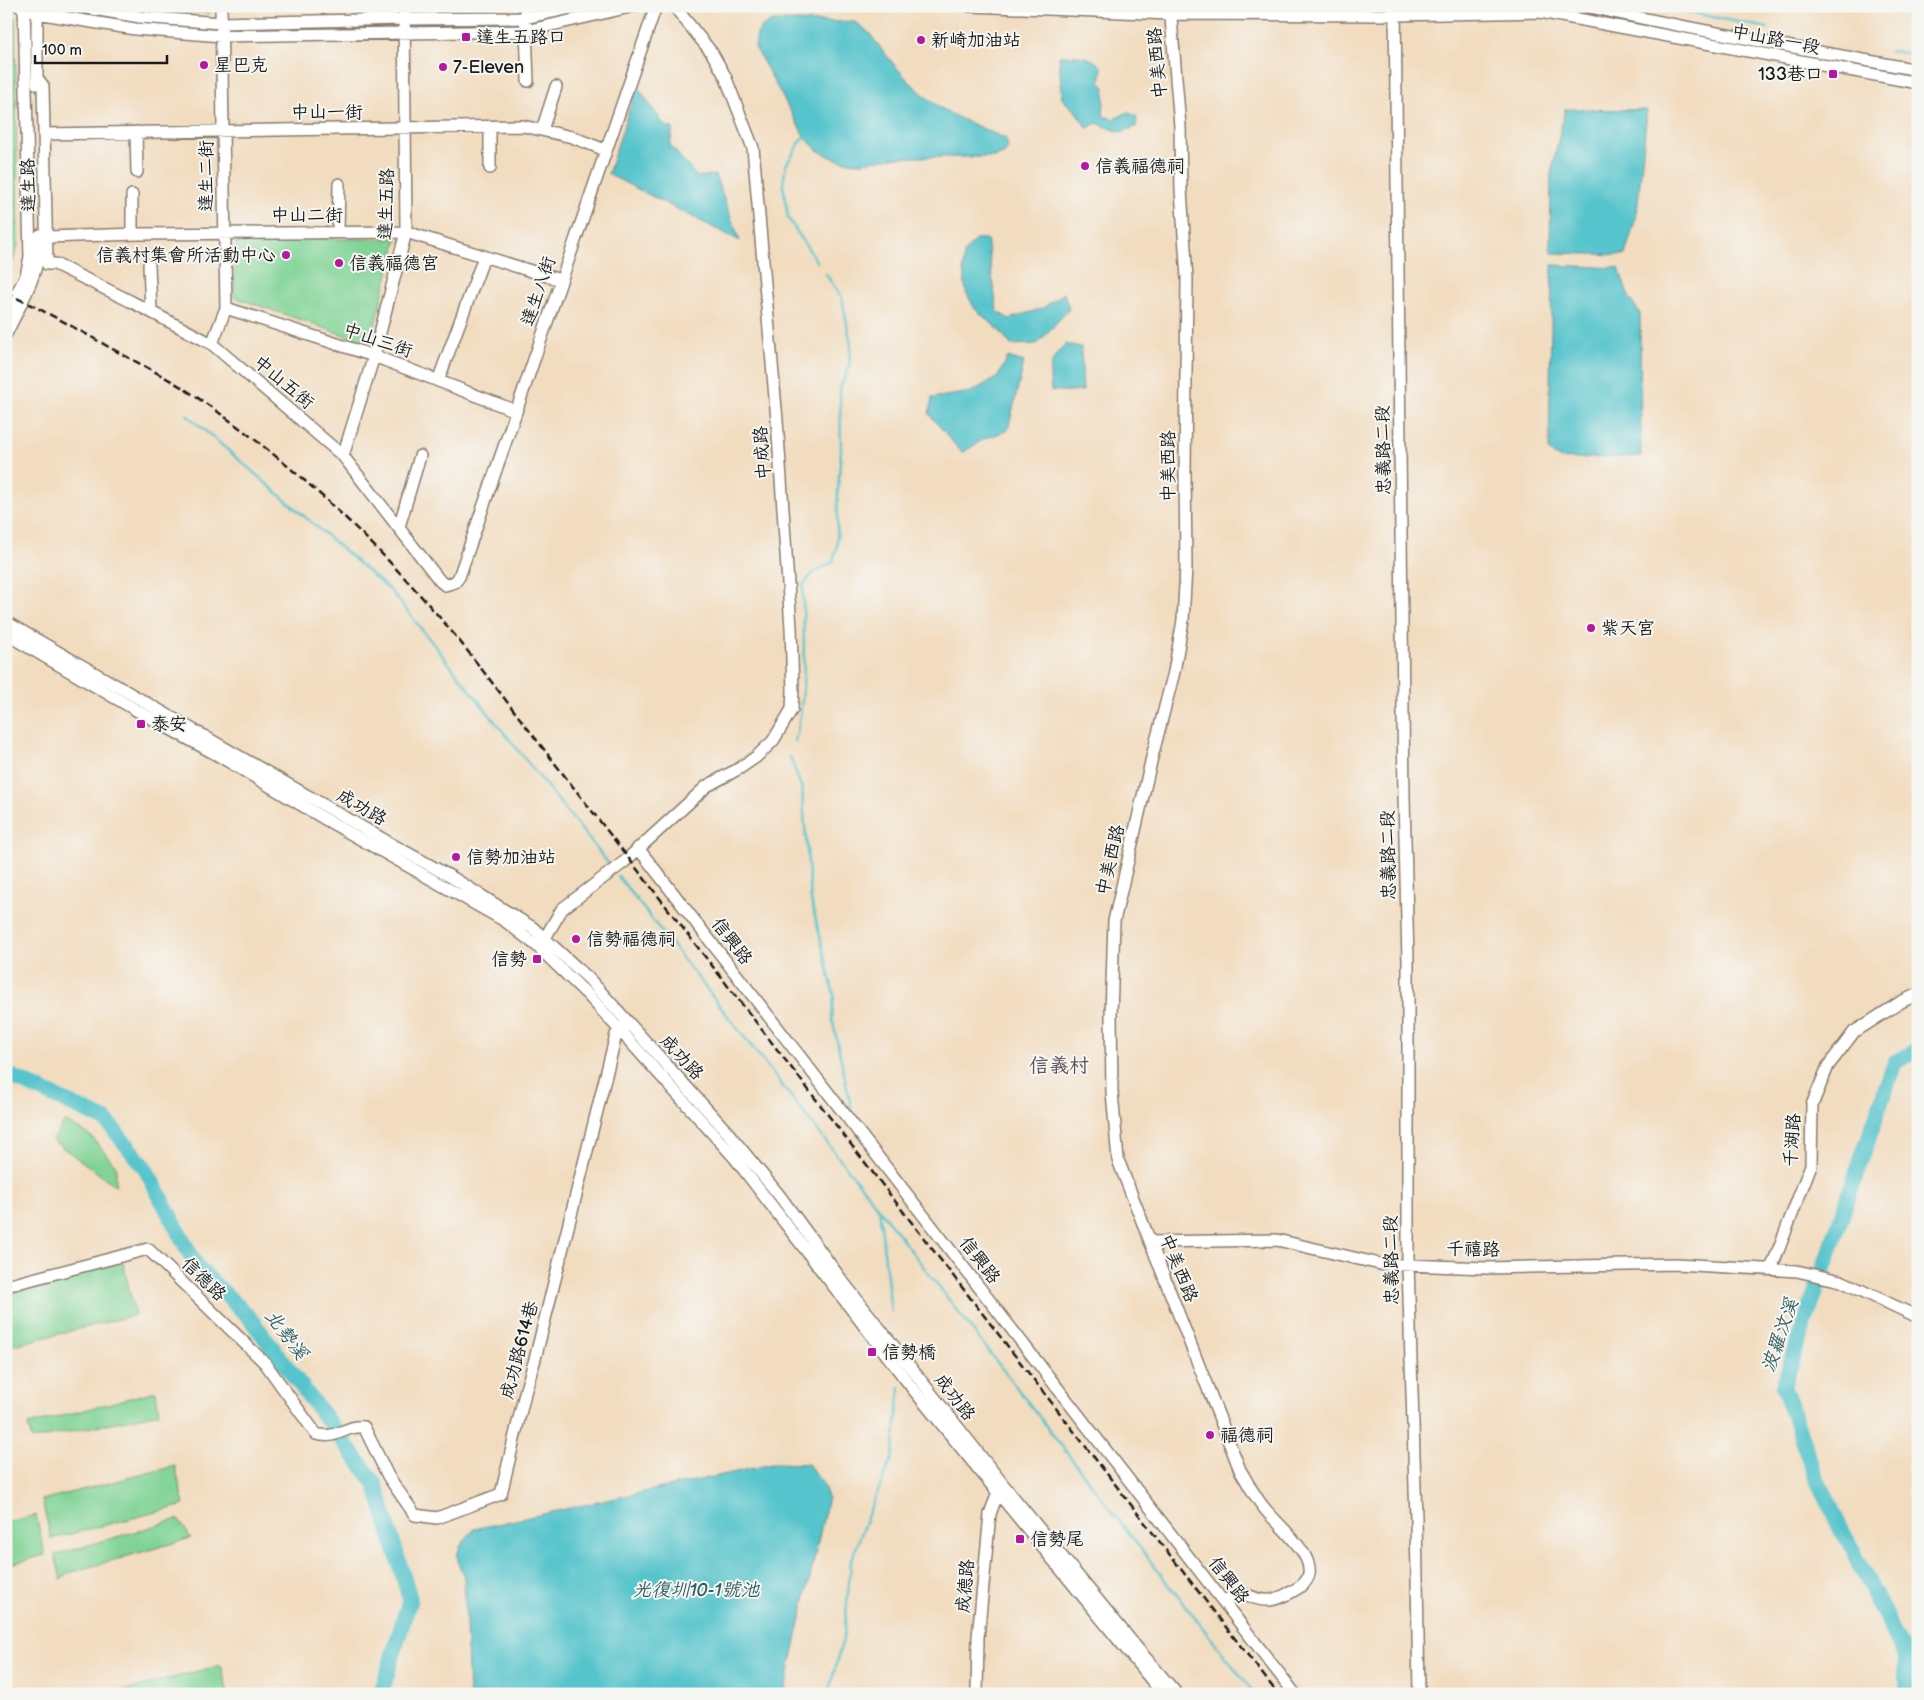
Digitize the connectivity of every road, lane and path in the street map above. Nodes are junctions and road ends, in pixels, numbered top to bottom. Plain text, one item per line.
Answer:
1 (76, 6) edge
2 (221, 6) edge
3 (404, 6) edge
4 (525, 6) edge
5 (580, 6) edge
6 (634, 6) edge
7 (656, 6) edge
8 (674, 6) edge
9 (970, 6) edge
10 (1586, 6) edge
11 (22, 7) edge
12 (1029, 7) edge
13 (37, 10) edge
14 (1170, 10) edge
15 (1395, 11) edge
16 (525, 18) junction
17 (404, 19) junction
18 (221, 23) junction
19 (526, 31) junction
20 (403, 33) junction
21 (222, 36) junction
22 (1918, 70) edge
23 (37, 78) junction
24 (528, 81) dead end
25 (1918, 83) edge
26 (556, 87) dead end
27 (490, 127) junction
28 (405, 129) junction
29 (223, 130) junction
30 (542, 130) junction
31 (136, 132) junction
32 (45, 134) junction
33 (606, 150) junction
34 (490, 168) dead end
35 (137, 172) dead end
36 (339, 184) dead end
37 (132, 195) dead end
38 (338, 232) junction
39 (406, 232) junction
40 (224, 233) junction
41 (132, 234) junction
42 (47, 236) junction
43 (484, 257) junction
44 (48, 264) joint
45 (149, 265) dead end
46 (560, 280) junction
47 (226, 308) junction
48 (151, 311) junction
49 (6, 313) edge
50 (6, 334) edge
51 (212, 344) junction
52 (374, 356) junction
53 (438, 381) junction
54 (516, 411) junction
55 (343, 456) junction
56 (420, 456) dead end
57 (398, 527) junction
58 (452, 584) joint
59 (6, 622) edge
60 (6, 634) edge
61 (26, 640) junction
62 (638, 848) junction
63 (541, 942) junction
64 (1918, 994) edge
65 (624, 1027) junction
66 (1150, 1242) junction
67 (1408, 1265) junction
68 (1771, 1269) junction
69 (6, 1286) edge
70 (1918, 1317) edge
71 (334, 1436) joint
72 (1001, 1490) junction
73 (1224, 1602) junction
74 (977, 1694) edge
75 (1163, 1694) edge
76 (1177, 1694) edge
77 (1295, 1694) edge
78 (1419, 1694) edge

1 - 18 street
2 - 18 street, 達生二街
3 - 17 street, 達生五路
4 - 16 street
5 - 16 street
6 - 19 street
7 - 33 street, 達生八街
8 - 62 street, 中成路
9 - 12 street, 中山路一段
10 - 22 street, 中山路一段
11 - 13 street
11 - 49 street, 達生路
12 - 14 street, 中山路一段
13 - 21 street
13 - 23 street, 達生路
14 - 15 street, 中山路一段
14 - 66 street, 中美西路
15 - 25 street, 中山路一段
15 - 67 street, 忠義路二段
16 - 17 street
16 - 19 street
17 - 18 street
17 - 20 street, 達生五路
18 - 21 street, 達生二街
19 - 20 street
19 - 24 street
20 - 21 street
20 - 28 street, 達生五路
21 - 29 street, 達生二街
23 - 32 street, 達生路
23 - 50 street, 達生路
26 - 30 street
27 - 28 street, 中山一街
27 - 30 street, 中山一街
27 - 34 street
28 - 29 street, 中山一街
28 - 39 street, 達生五路
29 - 31 street, 中山一街
29 - 40 street, 達生二街
30 - 33 street, 中山一街
31 - 32 street, 中山一街
31 - 35 street
32 - 42 street, 達生路
33 - 46 street, 達生八街
36 - 38 street
37 - 41 street
38 - 39 street, 中山二街
38 - 40 street, 中山二街
39 - 43 street, 中山二街
39 - 52 street, 達生五路
40 - 41 street, 中山二街
40 - 47 street, 達生二街
41 - 42 street, 中山二街
42 - 44 street, 達生路
43 - 46 street, 中山二街
43 - 53 street
44 - 48 street, 中山五街
45 - 48 street
46 - 54 street, 達生八街
47 - 51 street, 達生二街
47 - 52 street, 中山三街
48 - 51 street, 中山五街
51 - 55 street, 中山五街
52 - 53 street, 中山三街
52 - 55 street, 達生五路
53 - 54 street, 中山三街
54 - 58 street, 達生八街
55 - 57 street, 中山五街
56 - 57 street
57 - 58 street, 中山五街
59 - 61 street, 成功路
60 - 61 street, 成功路
61 - 63 street, 成功路
62 - 63 street, 中成路
62 - 73 street, 信興路
63 - 65 street, 成功路
64 - 68 street, 千湖路
65 - 71 street, 成功路614巷
65 - 72 street, 成功路
66 - 67 street, 千禧路
66 - 73 street, 中美西路
67 - 68 street, 千禧路
67 - 78 street, 忠義路二段
68 - 70 street, 千禧路
69 - 71 street, 信德路
72 - 74 street, 成德路
72 - 75 street, 成功路
72 - 76 street, 成功路
73 - 77 street, 信興路

